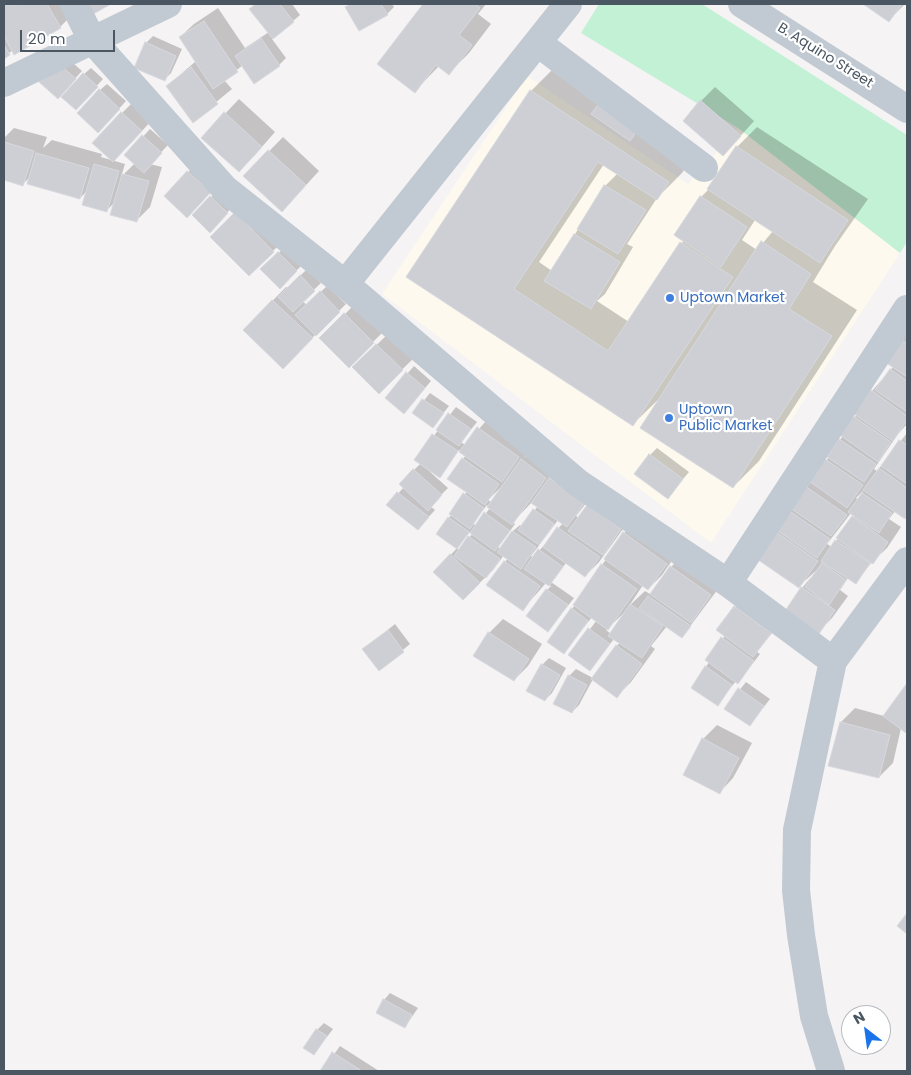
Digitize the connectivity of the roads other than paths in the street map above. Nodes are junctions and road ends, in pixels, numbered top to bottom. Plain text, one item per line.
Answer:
1 (74, 4) edge
2 (168, 4) edge
3 (568, 4) edge
4 (742, 4) edge
5 (92, 40) junction
6 (538, 43) junction
7 (4, 83) edge
8 (907, 109) edge
9 (704, 168) dead end
10 (344, 284) junction
11 (907, 308) edge
12 (907, 561) edge
13 (728, 583) junction
14 (833, 661) junction
15 (831, 1071) edge

1 - 5 street
2 - 5 street
3 - 6 street
4 - 8 street, B. Aquino Street
5 - 7 street
5 - 10 street
6 - 9 street
6 - 10 street
10 - 13 street
11 - 13 street
12 - 14 street
13 - 14 street
14 - 15 street

